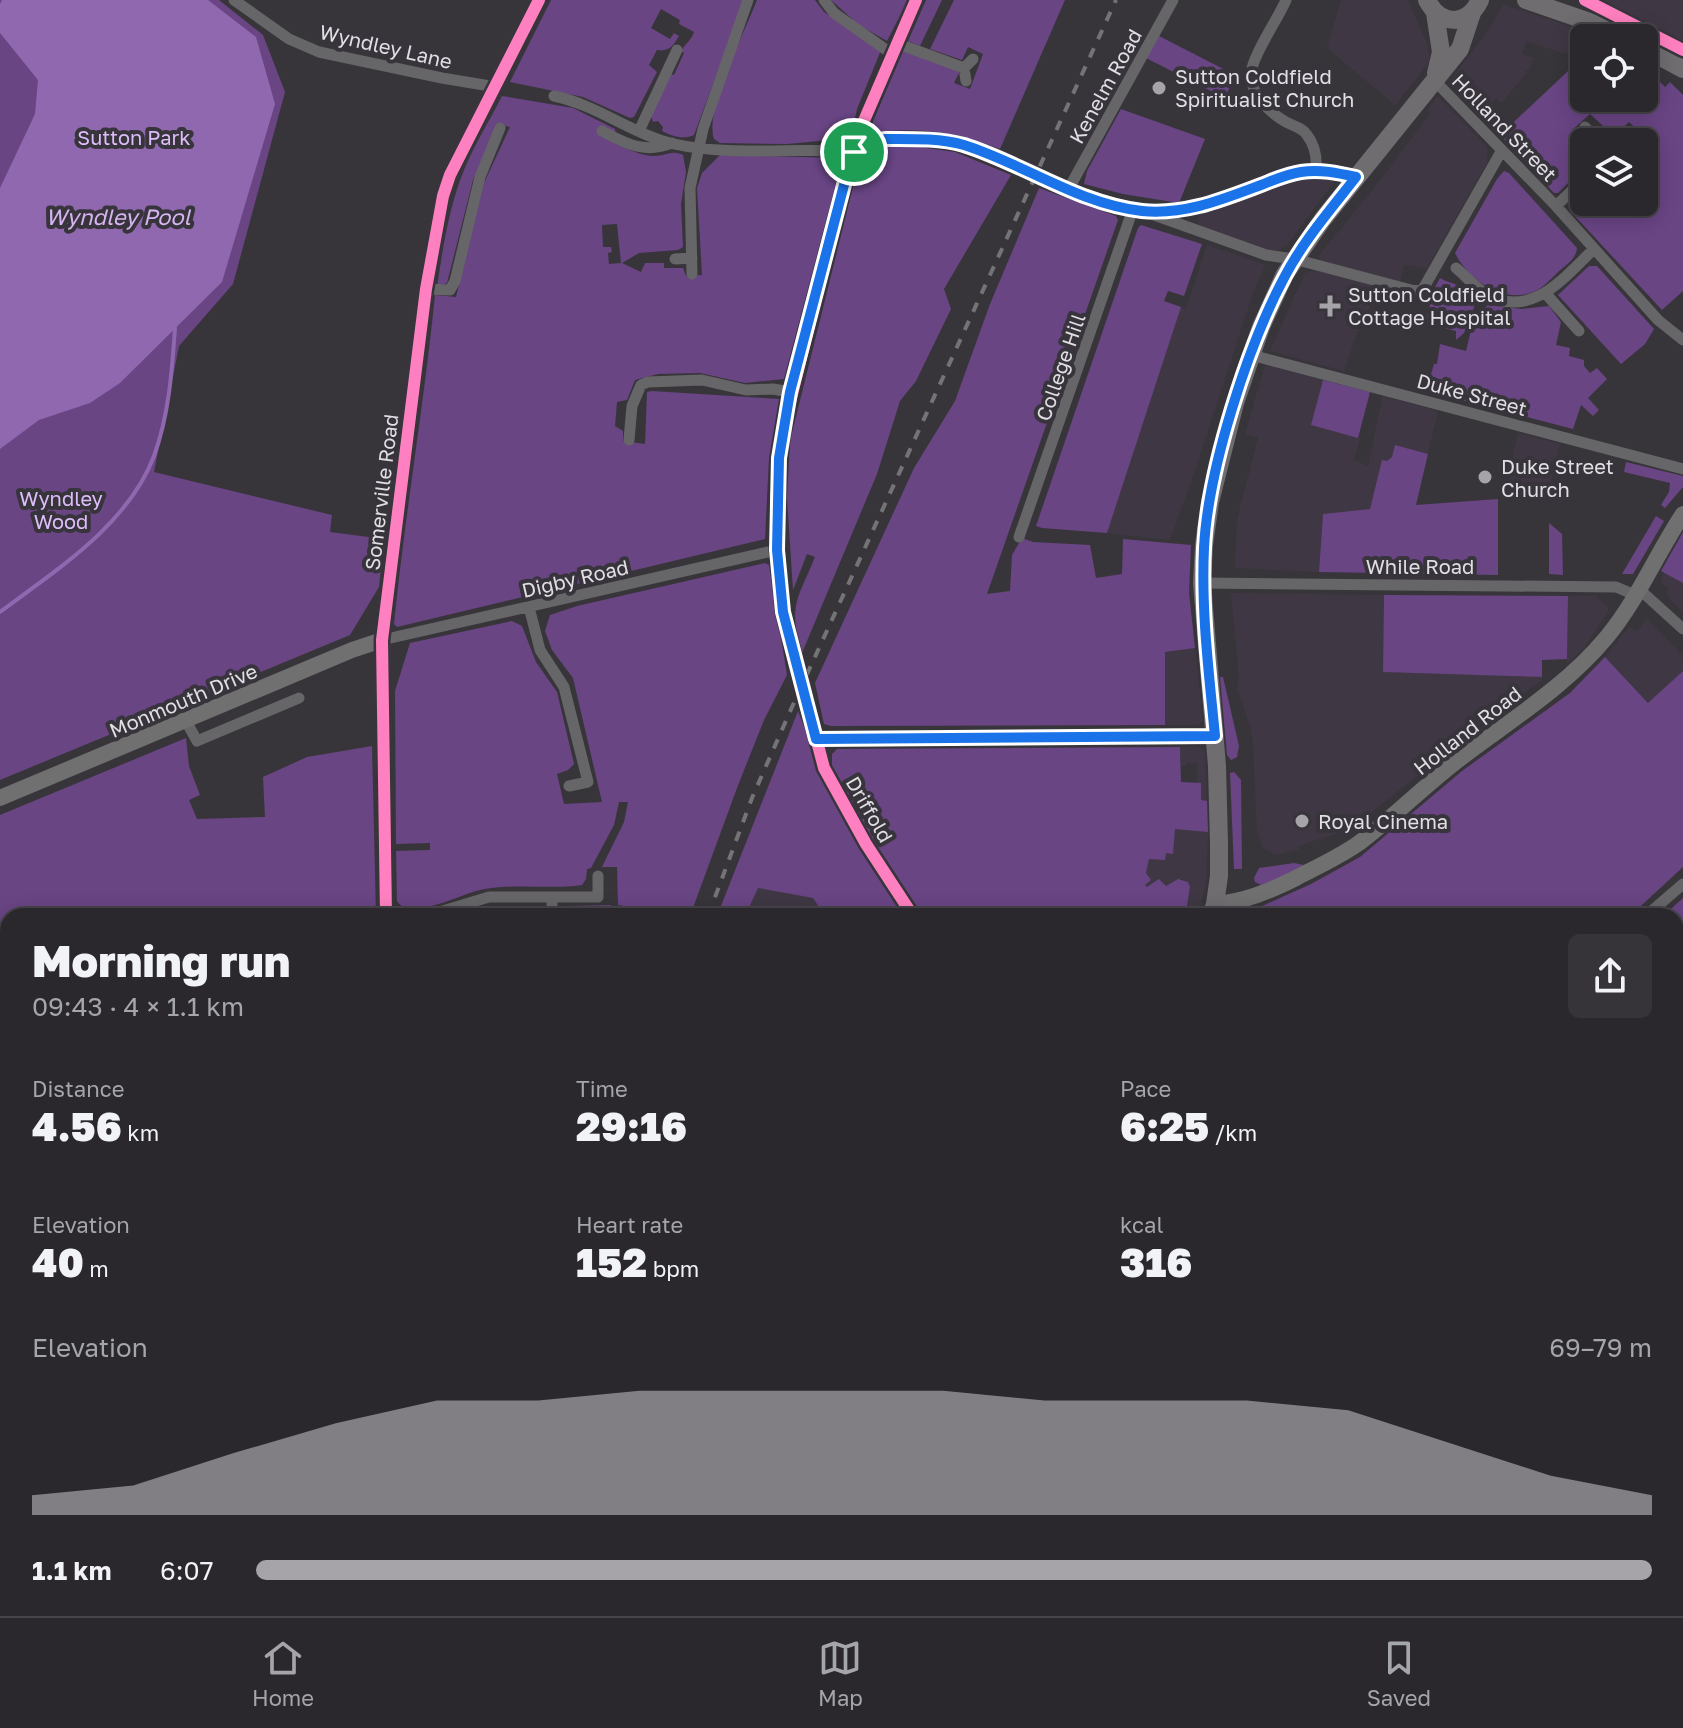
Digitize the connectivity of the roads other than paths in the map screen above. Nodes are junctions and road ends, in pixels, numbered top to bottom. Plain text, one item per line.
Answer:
1 (234, 0) edge
2 (539, 0) edge
3 (748, 0) edge
4 (824, 0) edge
5 (916, 0) edge
6 (1173, 0) edge
7 (1286, 0) edge
8 (1526, 0) edge
9 (1476, 6) edge
10 (1431, 7) edge
11 (1596, 24) edge
12 (894, 48) junction
13 (677, 50) dead end
14 (1658, 56) edge
15 (657, 59) dead end
16 (669, 65) junction
17 (1683, 69) edge
18 (1433, 79) junction
19 (966, 81) dead end
20 (496, 87) junction
21 (554, 96) dead end
22 (500, 128) dead end
23 (602, 131) dead end
24 (639, 131) junction
25 (672, 143) junction
26 (699, 148) junction
27 (1502, 150) junction
28 (854, 152) junction
29 (1316, 171) junction
30 (1356, 177) junction
31 (1064, 187) junction
32 (1570, 192) edge
33 (1556, 206) junction
34 (1138, 210) junction
35 (1594, 249) junction
36 (692, 258) junction
37 (675, 259) dead end
38 (1294, 259) junction
39 (1456, 268) dead end
40 (692, 274) dead end
41 (426, 289) junction
42 (1546, 294) junction
43 (1579, 331) dead end
44 (1683, 340) edge
45 (1251, 355) junction
46 (790, 392) junction
47 (629, 440) dead end
48 (1683, 469) edge
49 (1683, 514) edge
50 (1019, 537) dead end
51 (777, 550) junction
52 (1202, 583) junction
53 (1637, 592) junction
54 (529, 607) junction
55 (1683, 629) edge
56 (382, 640) junction
57 (299, 698) dead end
58 (186, 721) junction
59 (1215, 736) junction
60 (816, 739) junction
61 (569, 786) dead end
62 (0, 798) edge
63 (598, 876) dead end
64 (1683, 884) edge
65 (552, 897) junction
66 (386, 908) edge
67 (453, 908) edge
68 (552, 908) edge
69 (908, 908) edge
70 (1213, 908) edge
71 (1219, 908) edge
72 (1655, 908) edge

1 - 20 street, Wyndley Lane
2 - 20 street, Somerville Road
3 - 26 street
4 - 12 street
5 - 12 street, Driffold
6 - 31 street, Kenelm Road
7 - 29 street
8 - 11 main road
9 - 10 main road
9 - 18 main road
10 - 18 main road
12 - 19 street
12 - 28 street, Driffold
13 - 16 street
14 - 17 main road
15 - 16 street
16 - 24 street
18 - 27 street, Holland Street
18 - 30 main road
20 - 41 street, Somerville Road
21 - 24 street
22 - 41 street
23 - 25 street
24 - 25 street
25 - 26 street
26 - 28 street
26 - 36 street
27 - 33 street, Holland Street
27 - 38 street
28 - 31 street
28 - 46 street, Driffold
29 - 30 street
29 - 34 street
30 - 38 main road
31 - 34 street
32 - 33 street
33 - 35 street, Holland Street
34 - 38 street
34 - 50 street, College Hill
35 - 42 street
35 - 44 street, Holland Street
36 - 37 street
36 - 40 street
38 - 45 main road
39 - 42 street
41 - 56 street, Somerville Road
42 - 43 street
45 - 48 street, Duke Street
45 - 52 main road
46 - 47 street
46 - 51 street, Driffold
49 - 53 street, Holland Road
51 - 54 street, Digby Road
51 - 60 street, Driffold
52 - 53 street, While Road
52 - 59 main road
53 - 55 street
53 - 71 street, Holland Road
54 - 56 street, Digby Road
54 - 61 street
56 - 58 street, Monmouth Drive
56 - 66 street, Somerville Road
57 - 58 street
58 - 62 street, Monmouth Drive
59 - 60 street
59 - 70 main road
60 - 69 street, Driffold
63 - 65 street
64 - 72 street
65 - 67 street
65 - 68 street

